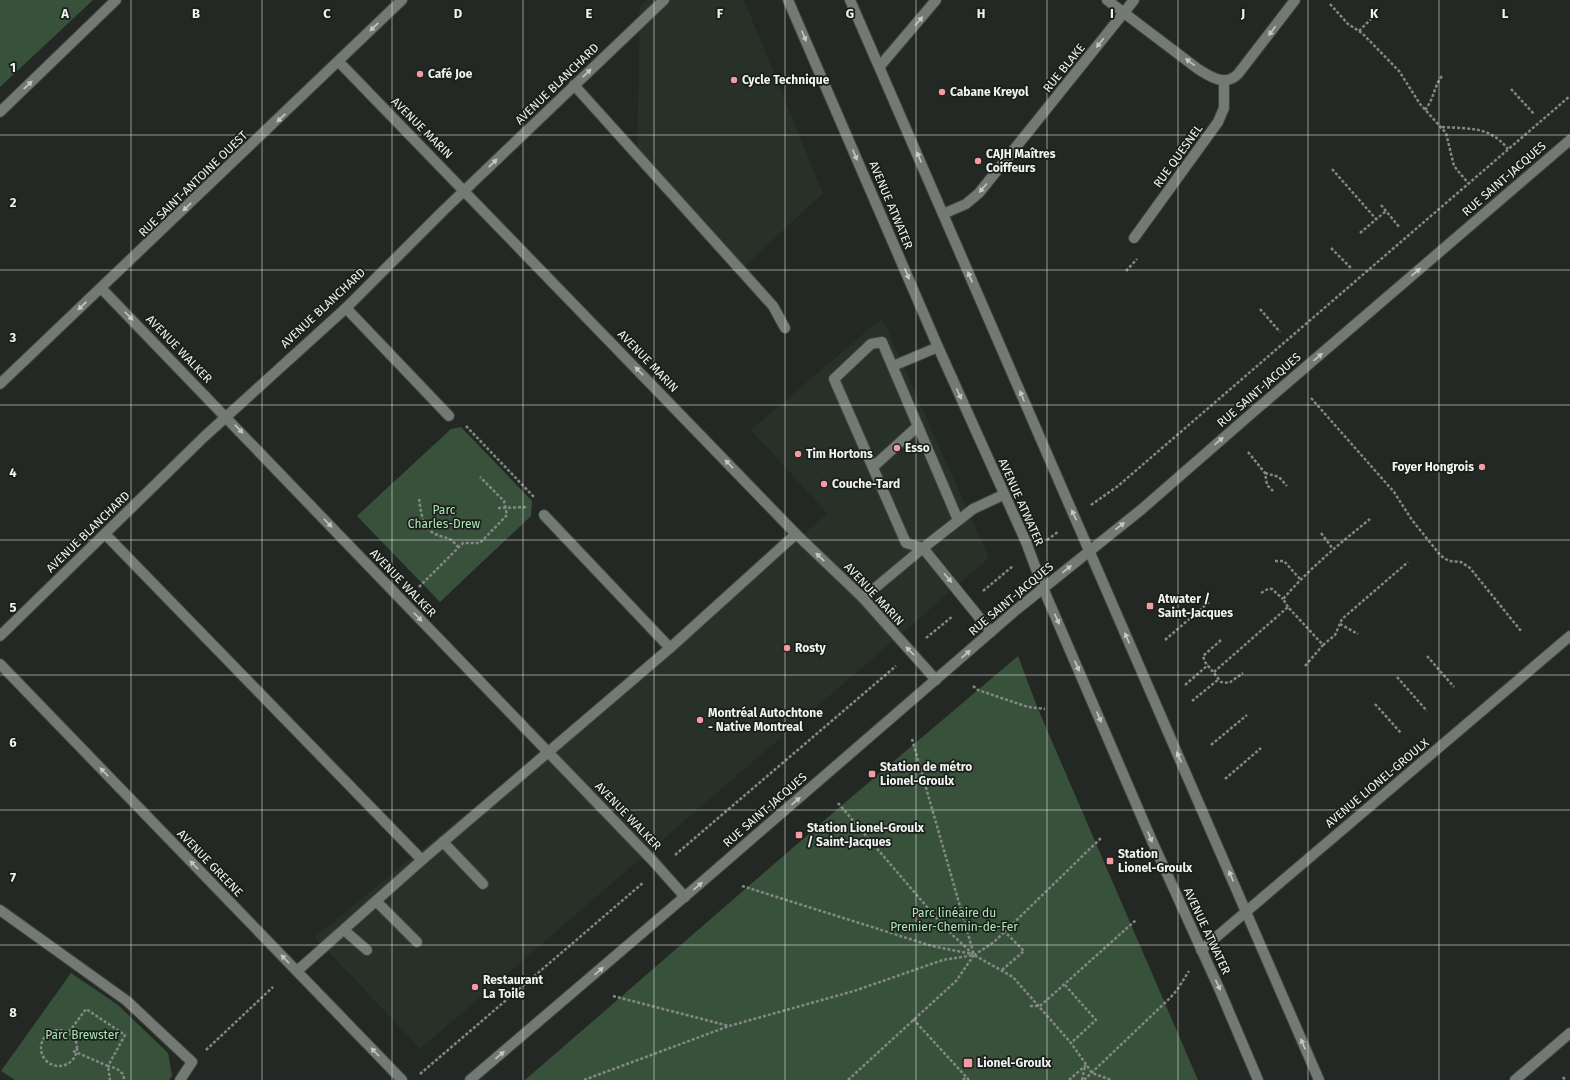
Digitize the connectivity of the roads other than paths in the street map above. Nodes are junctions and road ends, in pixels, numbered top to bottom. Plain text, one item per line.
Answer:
1 (116, 0) edge
2 (402, 0) edge
3 (664, 0) edge
4 (788, 0) edge
5 (850, 0) edge
6 (936, 0) edge
7 (1107, 0) edge
8 (1134, 0) edge
9 (1295, 0) edge
10 (1124, 13) junction
11 (340, 62) junction
12 (880, 66) junction
13 (1224, 81) junction
14 (574, 85) junction
15 (0, 112) edge
16 (1570, 140) edge
17 (465, 190) junction
18 (943, 214) junction
19 (1134, 238) dead end
20 (101, 288) junction
21 (346, 308) junction
22 (785, 328) dead end
23 (938, 347) junction
24 (893, 366) junction
25 (0, 384) edge
26 (226, 416) junction
27 (449, 416) dead end
28 (918, 426) junction
29 (872, 467) junction
30 (1003, 495) junction
31 (544, 515) dead end
32 (958, 520) junction
33 (105, 534) junction
34 (796, 534) junction
35 (923, 548) junction
36 (1090, 550) junction
37 (1043, 588) junction
38 (863, 598) junction
39 (991, 632) junction
40 (0, 636) edge
41 (1570, 636) edge
42 (670, 648) junction
43 (0, 664) edge
44 (936, 680) junction
45 (548, 753) junction
46 (443, 842) junction
47 (422, 860) junction
48 (483, 884) dead end
49 (685, 897) junction
50 (376, 901) junction
51 (0, 910) edge
52 (1245, 912) junction
53 (344, 930) junction
54 (417, 942) dead end
55 (367, 950) dead end
56 (1201, 950) junction
57 (297, 972) junction
58 (1570, 1033) edge
59 (180, 1080) edge
60 (402, 1080) edge
61 (470, 1080) edge
62 (1258, 1080) edge
63 (1319, 1080) edge
64 (1515, 1080) edge

15 -> 1 main road
2 -> 11 main road, RUE SAINT-ANTOINE OUEST
14 -> 3 main road, AVENUE BLANCHARD
4 -> 23 main road, AVENUE ATWATER
5 - 12 main road
12 -> 6 main road
7 - 10 main road
8 - 10 main road, RUE BLAKE
9 -> 13 main road
13 -> 10 main road
10 -> 18 main road, RUE BLAKE
11 - 17 main road, AVENUE MARIN
11 -> 20 main road, RUE SAINT-ANTOINE OUEST
18 -> 12 main road
13 - 19 main road, RUE QUESNEL
17 -> 14 main road, AVENUE BLANCHARD
14 - 22 main road
36 -> 16 main road, RUE SAINT-JACQUES
17 - 21 main road, AVENUE BLANCHARD
34 -> 17 main road, AVENUE MARIN
36 -> 18 main road
20 -> 25 main road, RUE SAINT-ANTOINE OUEST
20 -> 26 main road, AVENUE WALKER
21 - 26 main road, AVENUE BLANCHARD
21 - 27 main road
23 - 24 main road
23 -> 30 main road, AVENUE ATWATER
24 - 28 main road
24 - 29 main road
26 - 33 main road, AVENUE BLANCHARD
26 -> 45 main road, AVENUE WALKER
28 - 29 main road
28 - 32 main road
29 - 35 main road
30 - 32 main road
30 - 37 main road, AVENUE ATWATER
31 - 42 main road
32 - 35 main road
33 - 40 main road, AVENUE BLANCHARD
33 - 47 main road
38 -> 34 main road, AVENUE MARIN
34 - 42 main road
35 - 38 main road
35 -> 39 main road
37 -> 36 main road, RUE SAINT-JACQUES
52 -> 36 main road
37 - 39 main road, RUE SAINT-JACQUES
37 -> 56 main road, AVENUE ATWATER
44 -> 38 main road, AVENUE MARIN
44 -> 39 main road, RUE SAINT-JACQUES
41 - 52 main road, AVENUE LIONEL-GROULX
42 - 45 main road
57 -> 43 main road, AVENUE GREENE
49 -> 44 main road, RUE SAINT-JACQUES
45 - 46 main road
45 - 49 main road, AVENUE WALKER
46 - 47 main road
46 - 48 main road
47 - 50 main road
61 -> 49 main road, RUE SAINT-JACQUES
50 - 53 main road
50 - 54 main road
51 - 59 main road
52 - 56 main road, AVENUE LIONEL-GROULX
63 -> 52 main road
53 - 55 main road
53 - 57 main road
56 -> 62 main road, AVENUE ATWATER
60 -> 57 main road, AVENUE GREENE
58 - 64 main road

